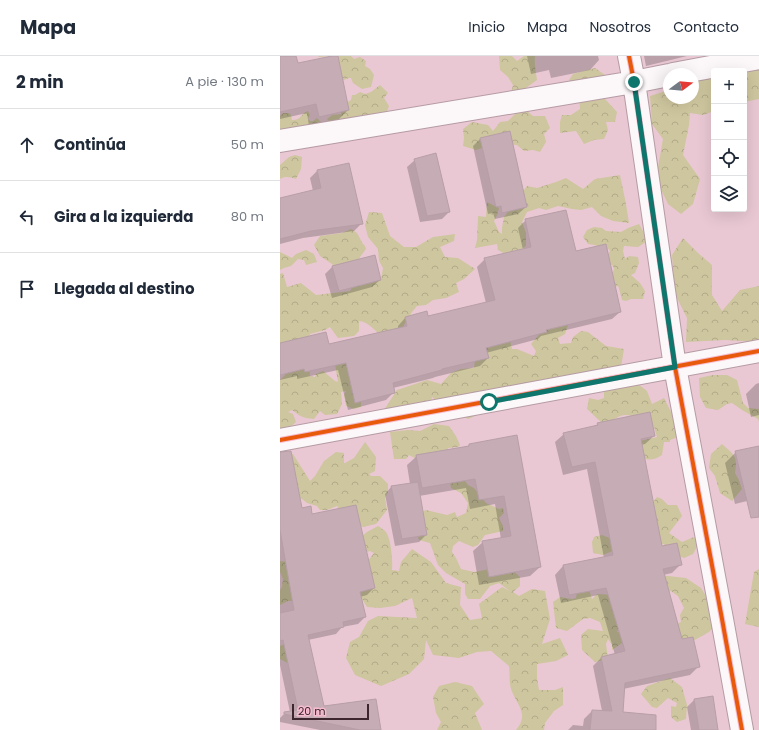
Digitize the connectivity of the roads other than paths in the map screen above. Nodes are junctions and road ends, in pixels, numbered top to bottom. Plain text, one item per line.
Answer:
1 (629, 56) edge
2 (759, 58) edge
3 (699, 69) edge
4 (663, 76) edge
5 (634, 82) junction
6 (280, 141) edge
7 (759, 351) edge
8 (675, 367) junction
9 (280, 440) edge
10 (742, 730) edge

1 - 5 street
2 - 3 street
4 - 5 street
5 - 6 street
5 - 8 street
7 - 8 street
8 - 9 street
8 - 10 street

